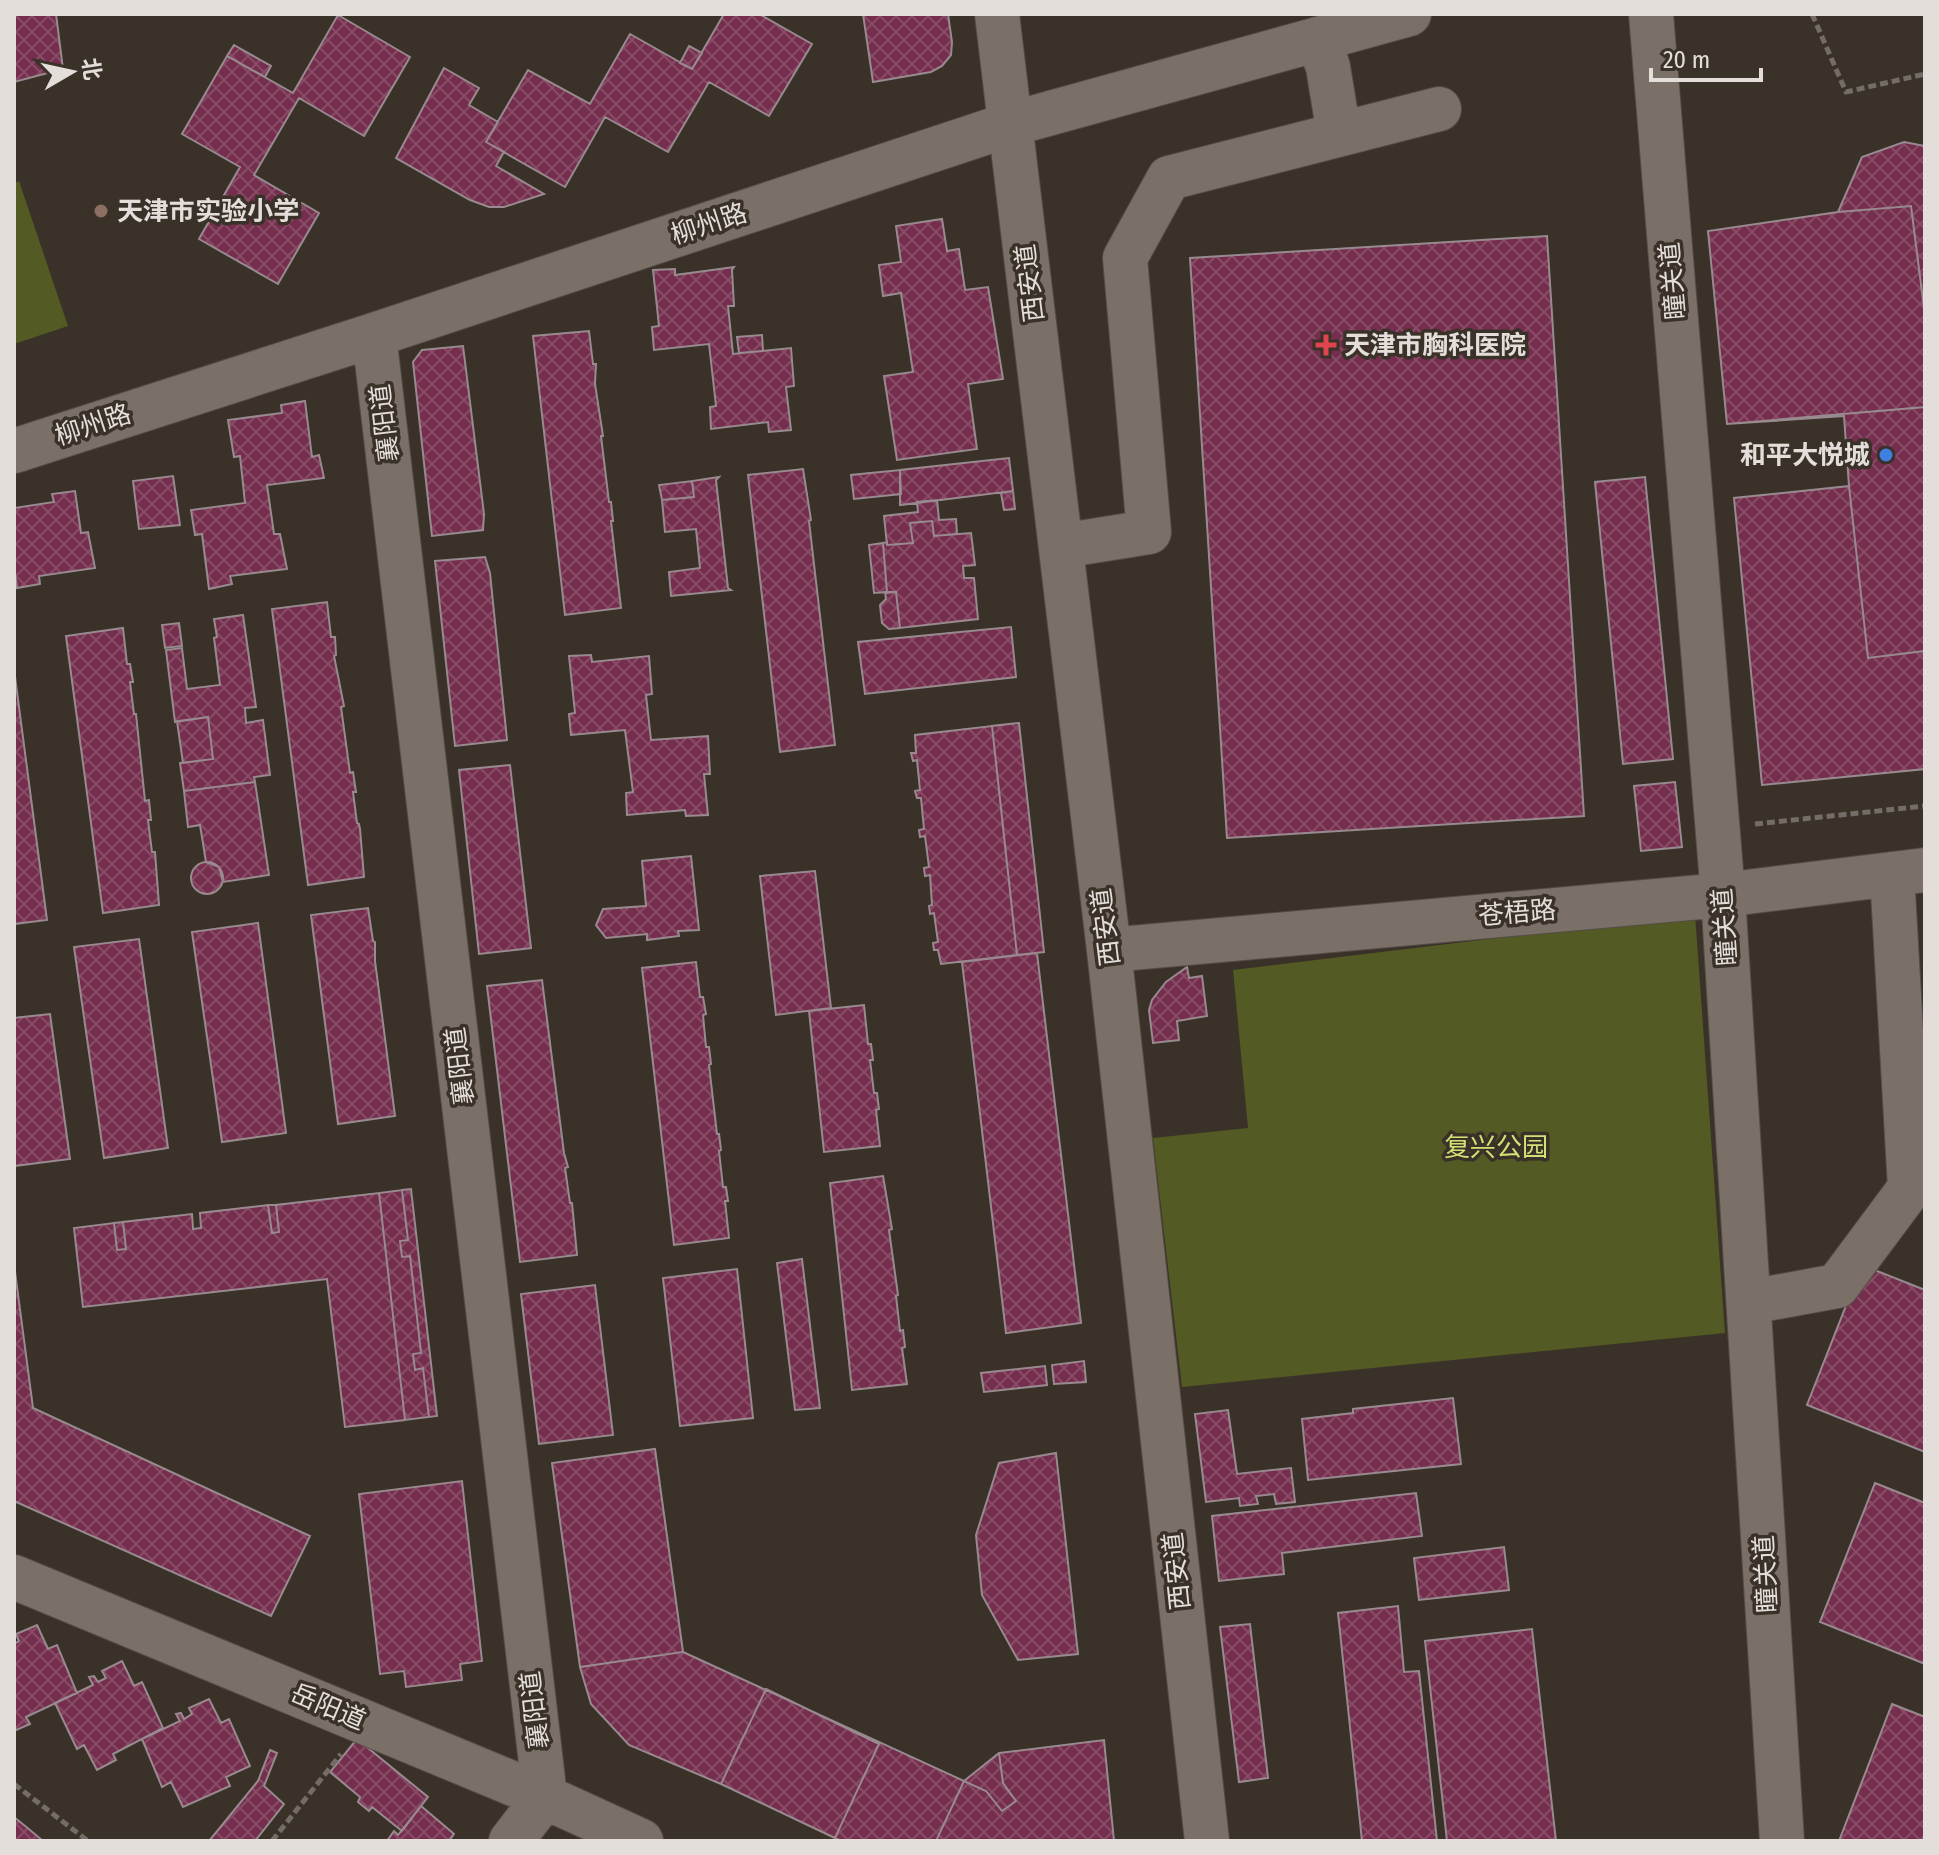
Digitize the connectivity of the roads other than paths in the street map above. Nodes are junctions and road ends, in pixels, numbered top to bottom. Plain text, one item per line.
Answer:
1 (997, 14) edge
2 (1409, 14) edge
3 (1651, 14) edge
4 (1318, 39) junction
5 (1439, 109) dead end
6 (1011, 124) junction
7 (1339, 134) junction
8 (374, 335) junction
9 (14, 451) edge
10 (1061, 546) junction
11 (1909, 872) edge
12 (1723, 895) junction
13 (1109, 950) junction
14 (1750, 1302) junction
15 (14, 1577) edge
16 (545, 1797) junction
17 (511, 1841) edge
18 (641, 1841) edge
19 (1207, 1841) edge
20 (1782, 1841) edge

1 - 6 street, 西安道
2 - 4 street, 柳州路
3 - 12 street, 瞳关道
4 - 6 street, 柳州路
4 - 7 street
5 - 7 street
6 - 8 street, 柳州路
6 - 10 street, 西安道
7 - 10 street
8 - 9 street, 柳州路
8 - 16 street, 襄阳道
10 - 13 street, 西安道
11 - 12 street, 苍梧路
11 - 14 street
12 - 13 street, 苍梧路
12 - 14 street, 瞳关道
13 - 19 street, 西安道
14 - 20 street, 瞳关道
15 - 16 street, 岳阳道
16 - 17 street
16 - 18 street, 岳阳道

